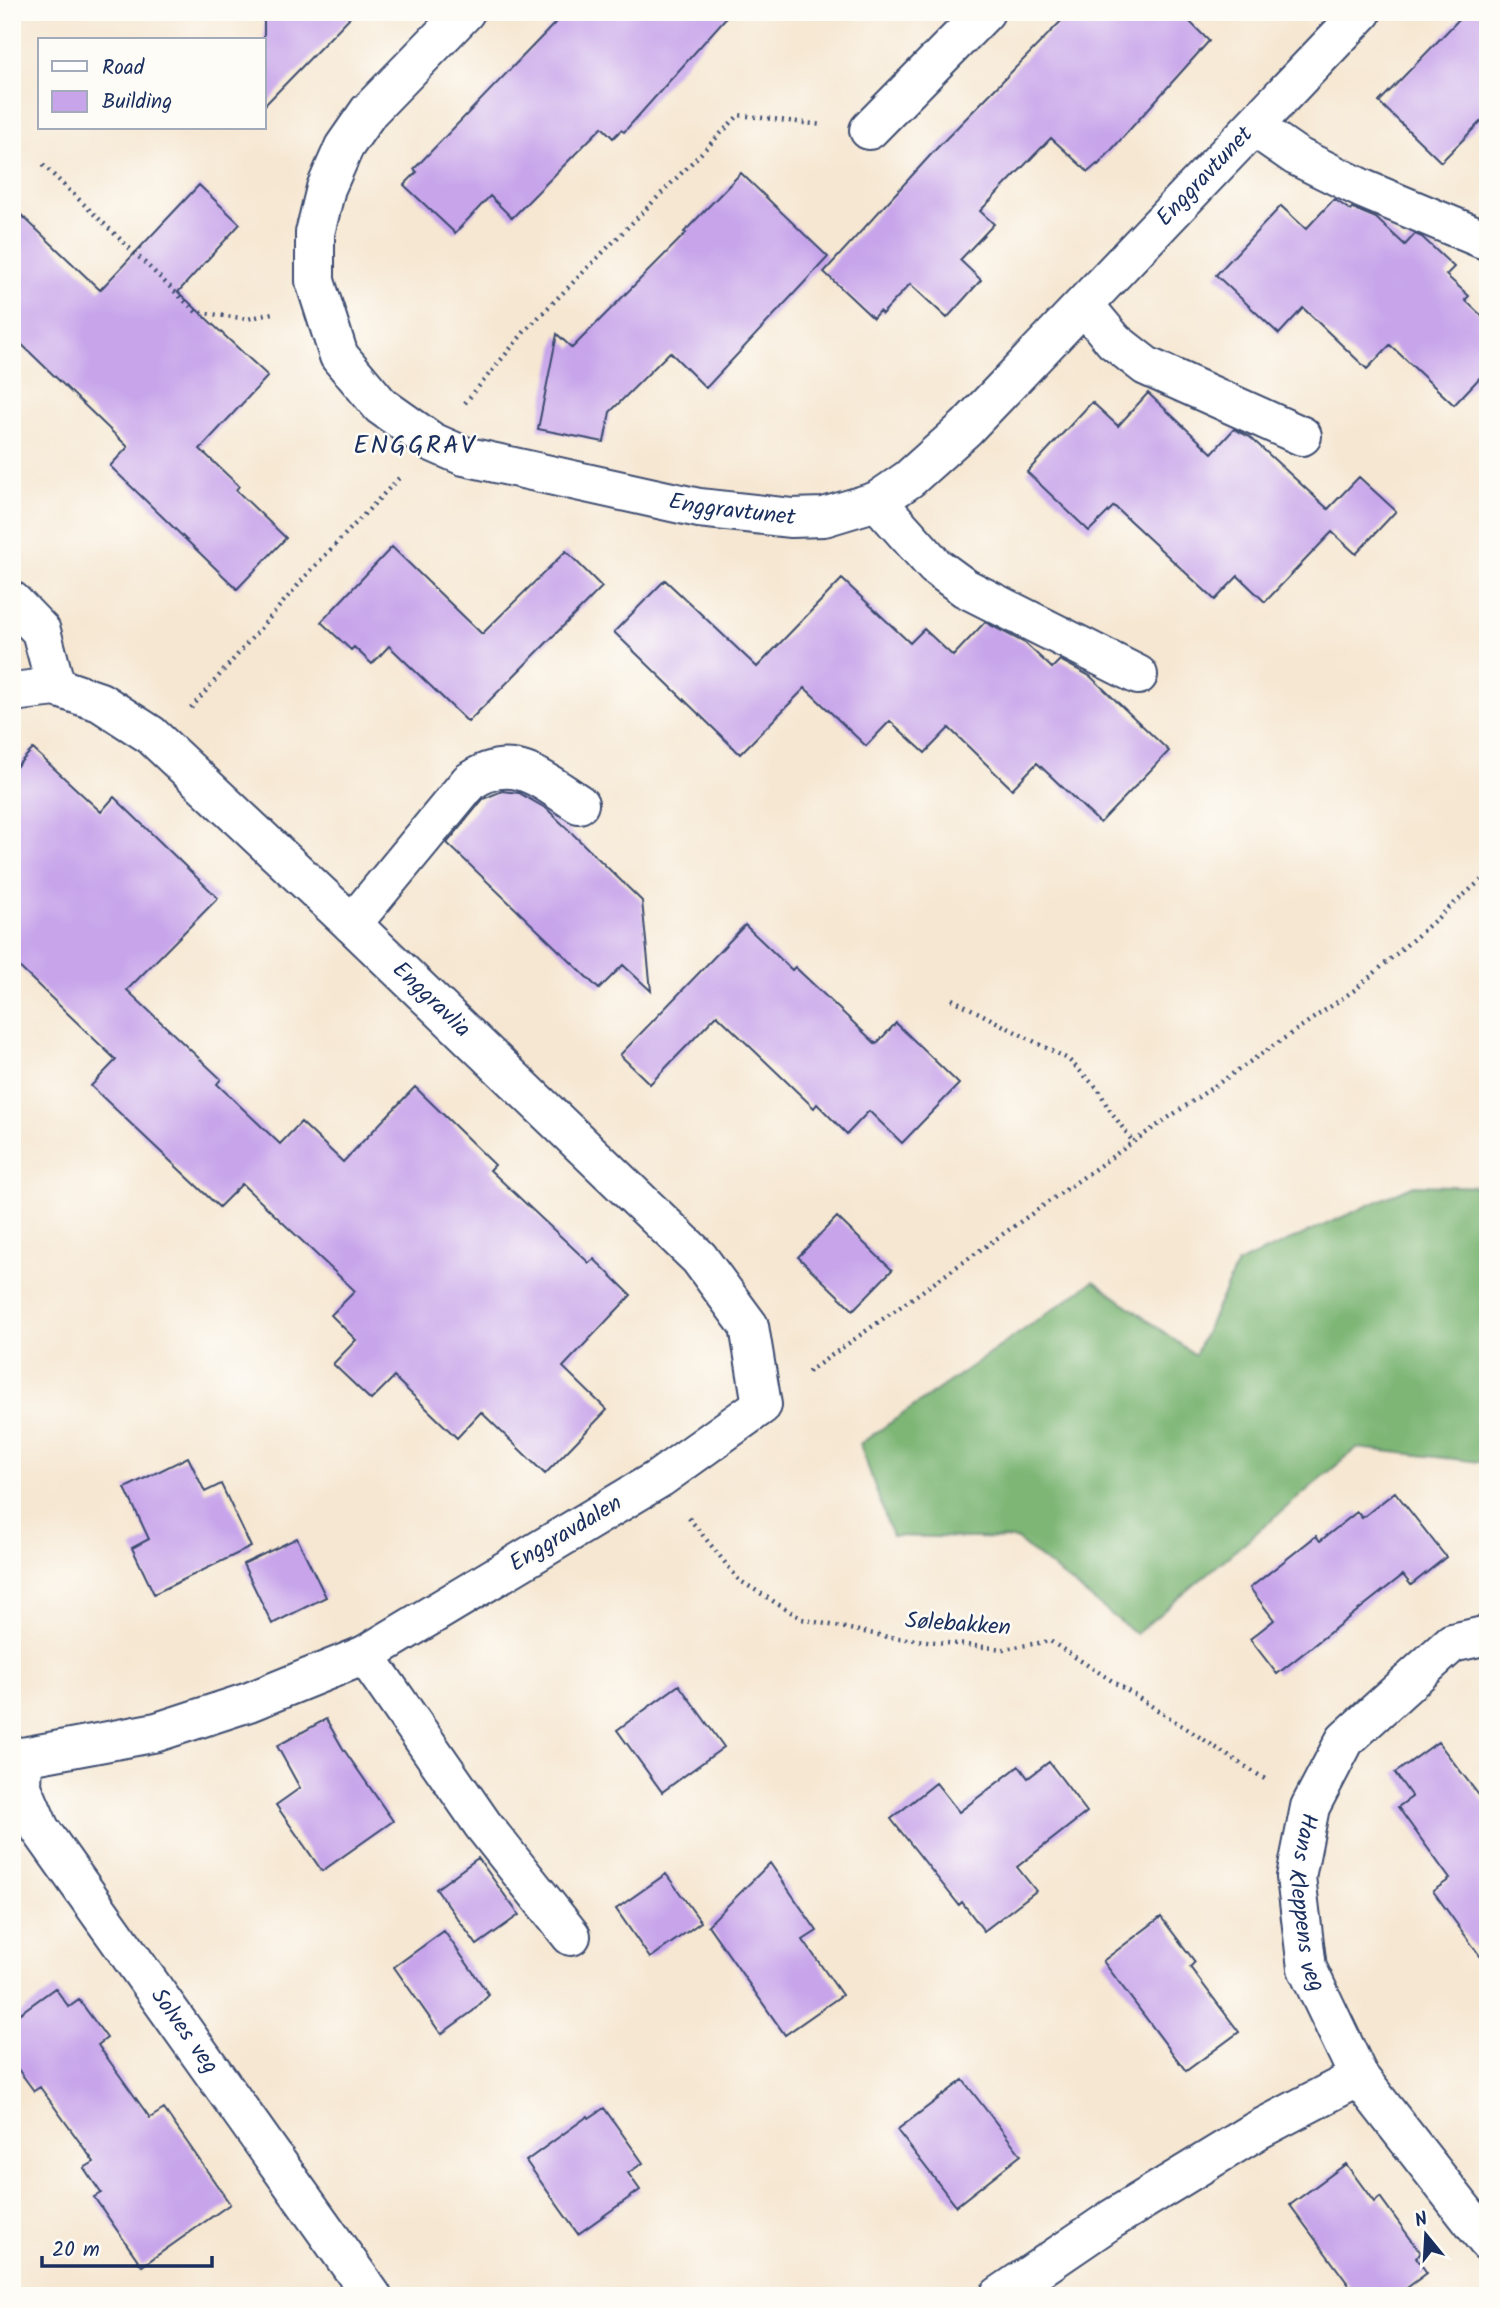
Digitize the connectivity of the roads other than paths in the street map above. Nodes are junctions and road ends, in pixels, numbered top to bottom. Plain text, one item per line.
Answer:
1 (465, 12) edge
2 (985, 12) edge
3 (1362, 12) edge
4 (1254, 128) junction
5 (869, 130) road end
6 (1483, 239) dead end
7 (1084, 305) junction
8 (1302, 436) dead end
9 (877, 500) junction
10 (12, 601) edge
11 (1138, 675) dead end
12 (56, 687) junction
13 (12, 691) edge
14 (579, 804) dead end
15 (352, 924) junction
16 (762, 1405) joint
17 (1488, 1634) edge
18 (365, 1656) junction
19 (18, 1757) edge
20 (571, 1936) dead end
21 (1359, 2077) junction
22 (1488, 2242) edge
23 (372, 2296) edge
24 (999, 2296) edge

1 - 9 street, Enggravtunet
2 - 5 street
3 - 4 street, Enggravtunet
4 - 6 street
4 - 7 street, Enggravtunet
7 - 8 street
7 - 9 street, Enggravtunet
9 - 11 street
10 - 12 street
12 - 13 street, Enggravlia
12 - 15 street, Enggravlia
14 - 15 street
15 - 16 street, Enggravlia
16 - 18 street, Enggravdalen
17 - 21 street, Hans Kleppens veg
18 - 19 street, Enggravdalen
18 - 20 street
19 - 23 street, Solves veg
21 - 22 street, Hans Kleppens veg
21 - 24 street

